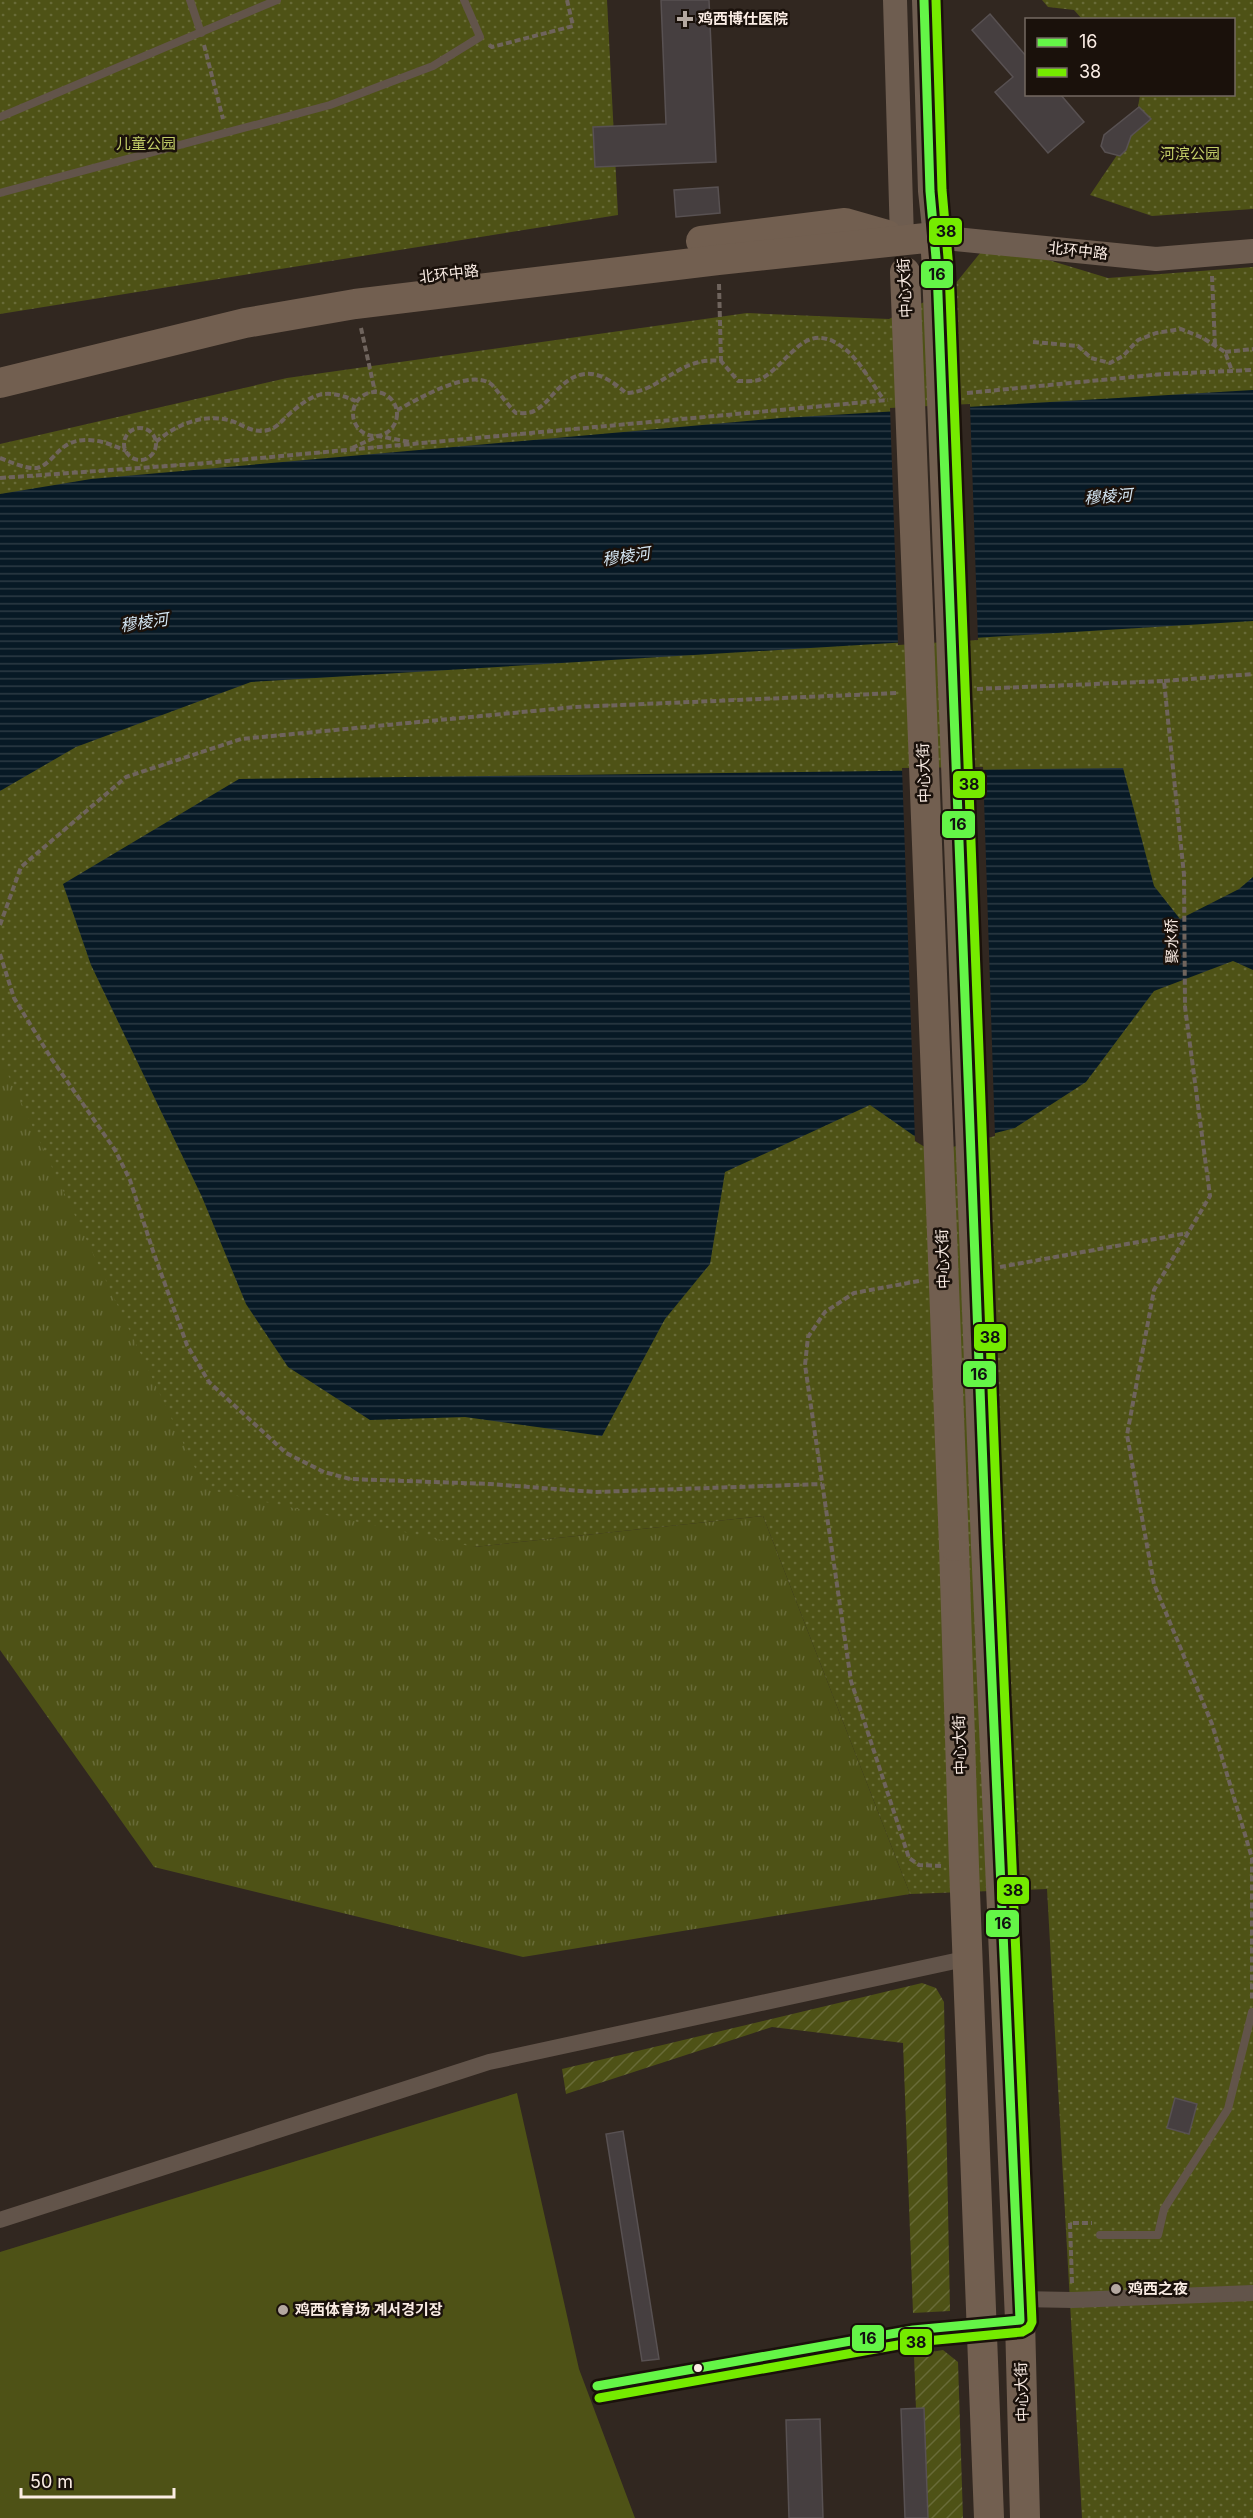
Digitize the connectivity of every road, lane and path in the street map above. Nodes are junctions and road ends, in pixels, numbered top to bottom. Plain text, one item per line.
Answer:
1 (190, 0) edge
2 (277, 0) edge
3 (464, 0) edge
4 (567, 0) edge
5 (895, 0) edge
6 (924, 0) edge
7 (201, 33) junction
8 (478, 38) junction
9 (0, 117) edge
10 (227, 133) junction
11 (0, 193) edge
12 (935, 237) junction
13 (902, 239) junction
14 (1253, 251) edge
15 (1211, 254) junction
16 (718, 260) junction
17 (355, 304) junction
18 (1033, 342) dead end
19 (1215, 346) junction
20 (1253, 349) edge
21 (1225, 352) junction
22 (721, 362) junction
23 (0, 363) edge
24 (1253, 370) edge
25 (1232, 371) junction
26 (0, 383) edge
27 (375, 392) junction
28 (966, 393) dead end
29 (896, 399) dead end
30 (885, 400) junction
31 (356, 401) junction
32 (397, 410) junction
33 (378, 436) junction
34 (156, 442) junction
35 (417, 444) junction
36 (349, 450) junction
37 (126, 451) junction
38 (0, 458) edge
39 (37, 468) junction
40 (32, 475) junction
41 (0, 478) edge
42 (1253, 674) edge
43 (1164, 681) junction
44 (975, 690) dead end
45 (904, 693) dead end
46 (0, 925) edge
47 (0, 954) edge
48 (1188, 1233) junction
49 (992, 1268) dead end
50 (923, 1281) dead end
51 (822, 1484) junction
52 (964, 1866) junction
53 (1252, 1922) edge
54 (969, 1959) junction
55 (1252, 2013) edge
56 (0, 2220) edge
57 (1100, 2235) joint
58 (1253, 2293) edge
59 (1073, 2300) junction
60 (1019, 2310) junction
61 (981, 2323) junction
62 (597, 2386) dead end
63 (989, 2518) edge
64 (1025, 2518) edge

1 - 7 lane
2 - 7 lane
3 - 8 lane
4 - 8 path
5 - 13 main road, 中心大街
6 - 12 main road, 中心大街
7 - 9 lane
7 - 10 path
8 - 10 lane
10 - 11 lane
12 - 13 highway, 北环中路
12 - 15 main road, 北环中路
12 - 60 highway, 中心大街, bridge
13 - 16 highway, 北环中路
13 - 23 highway, 北环中路
13 - 52 highway, 中心大街, bridge
14 - 15 main road, 北环中路
15 - 19 path
16 - 17 highway, 北环中路
16 - 22 path
17 - 26 highway, 北环中路
17 - 27 path
18 - 19 path
19 - 21 path
20 - 21 path
21 - 25 path
22 - 30 path
22 - 32 path
24 - 25 path
25 - 28 path
27 - 31 path
27 - 32 path
29 - 30 path
30 - 35 path
31 - 33 path
31 - 34 path
32 - 33 path
33 - 35 path
33 - 36 path
34 - 37 path
34 - 37 path
35 - 36 path
36 - 40 path
37 - 39 path
38 - 39 path
39 - 40 path
40 - 41 path
42 - 43 path
43 - 44 path
43 - 48 path, 聚水桥
45 - 46 path
47 - 51 path
48 - 49 path
48 - 53 path, 聚水桥
50 - 51 path
51 - 52 path
52 - 54 highway, 中心大街
53 - 55 path, 聚水桥
54 - 56 street
54 - 61 highway, 中心大街
55 - 57 lane
57 - 59 path
58 - 59 street
59 - 60 street
60 - 61 lane
60 - 64 highway, 中心大街
61 - 62 lane
61 - 63 highway, 中心大街

